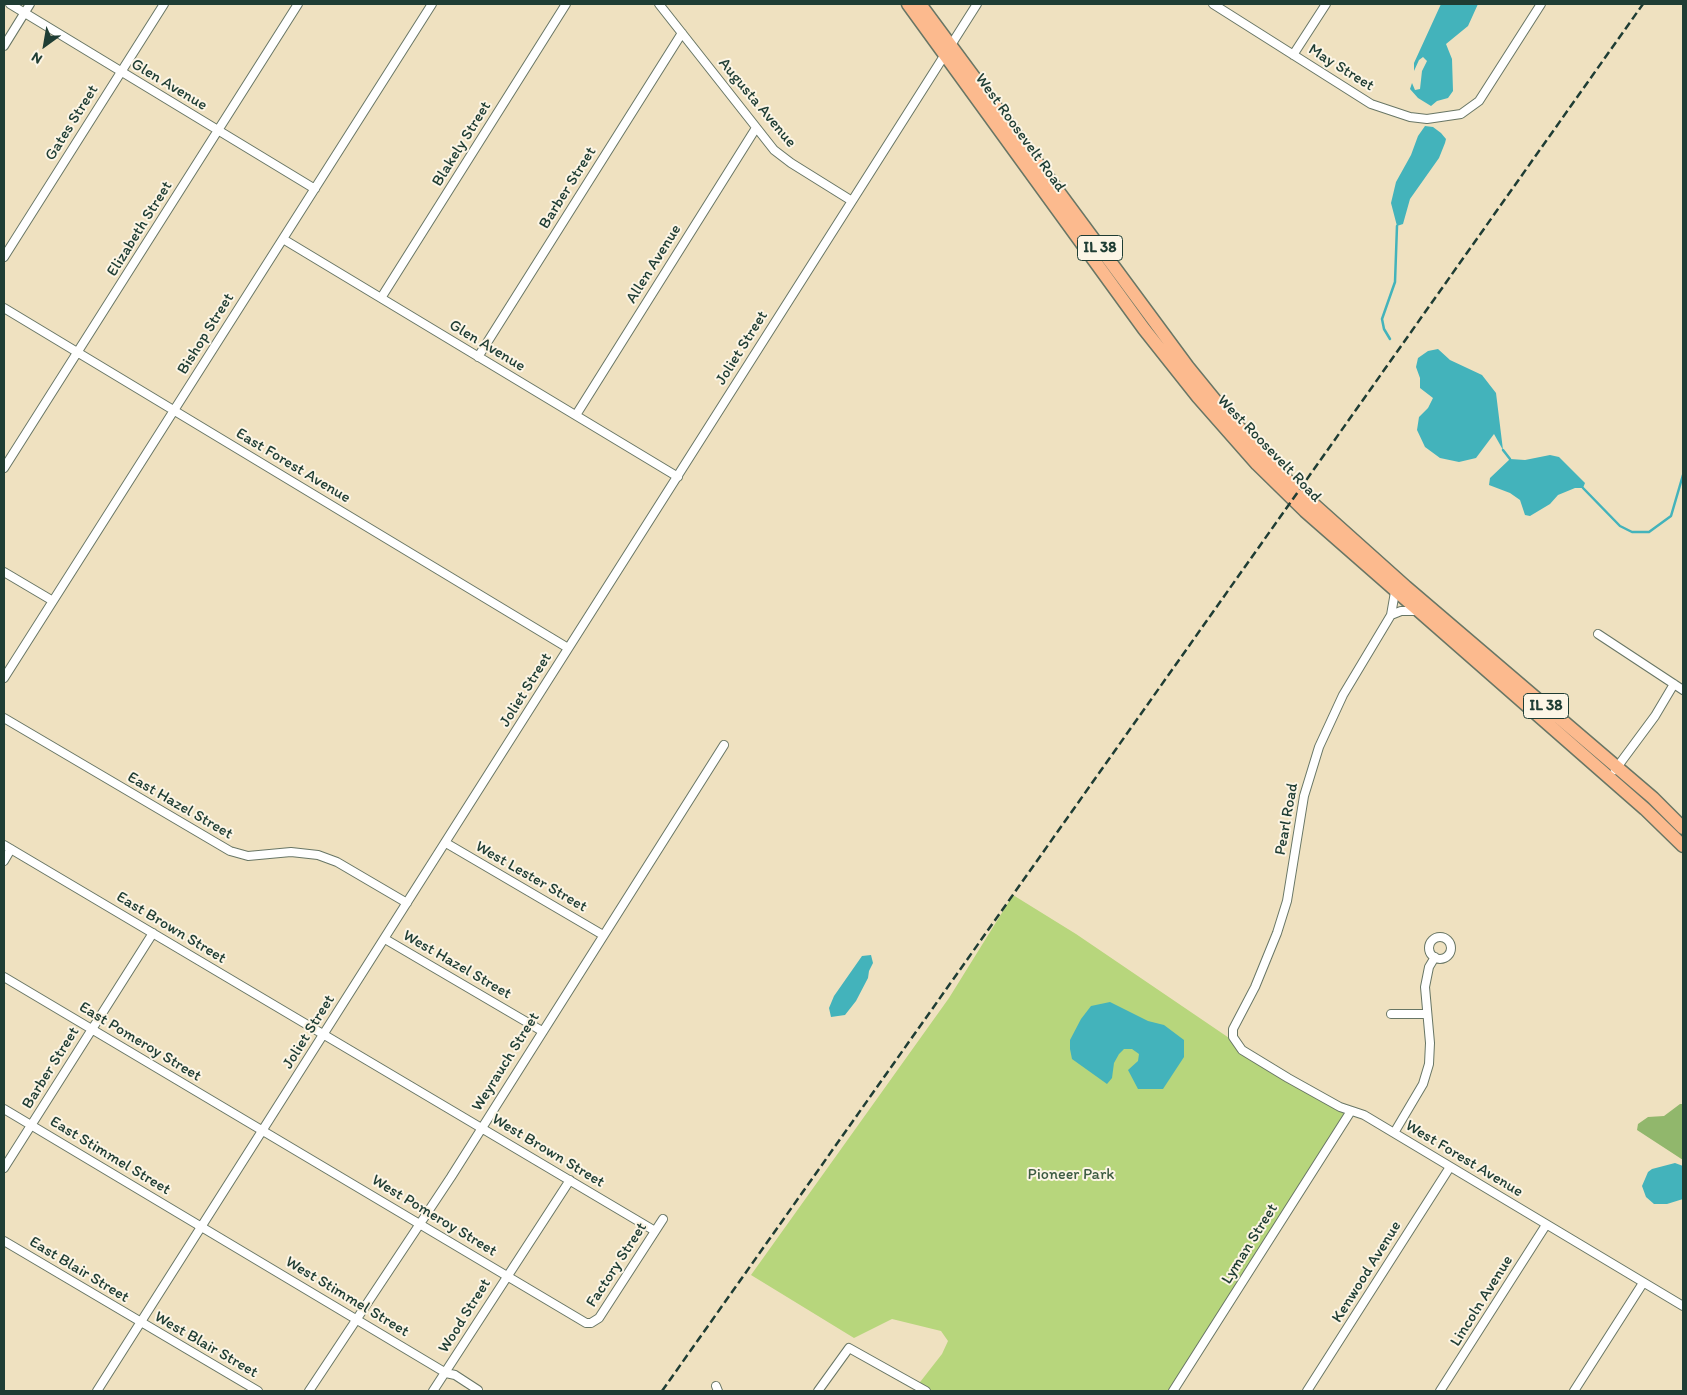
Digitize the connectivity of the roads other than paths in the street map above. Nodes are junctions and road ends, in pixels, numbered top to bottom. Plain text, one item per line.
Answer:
1 (10, 4) edge
2 (30, 4) edge
3 (164, 4) edge
4 (298, 4) edge
5 (432, 4) edge
6 (566, 4) edge
7 (659, 4) edge
8 (908, 4) edge
9 (920, 4) edge
10 (977, 4) edge
11 (1213, 4) edge
12 (1326, 4) edge
13 (1541, 4) edge
14 (25, 13) junction
15 (682, 33) junction
16 (4, 46) edge
17 (947, 51) junction
18 (1293, 54) junction
19 (121, 72) junction
20 (756, 128) junction
21 (218, 130) junction
22 (315, 189) junction
23 (852, 201) junction
24 (283, 239) junction
25 (4, 257) edge
26 (381, 298) junction
27 (4, 308) edge
28 (78, 353) junction
29 (478, 357) junction
30 (174, 411) junction
31 (576, 415) junction
32 (4, 468) edge
33 (678, 476) junction
34 (4, 572) edge
35 (1395, 592) junction
36 (53, 601) junction
37 (1417, 611) junction
38 (1392, 615) junction
39 (1598, 634) dead end
40 (568, 648) junction
41 (4, 678) edge
42 (1674, 684) junction
43 (1683, 690) edge
44 (4, 718) edge
45 (724, 745) dead end
46 (1618, 767) junction
47 (1610, 778) junction
48 (1683, 828) edge
49 (446, 843) junction
50 (1683, 846) edge
51 (7, 847) edge
52 (4, 861) edge
53 (407, 903) junction
54 (153, 933) junction
55 (603, 935) junction
56 (384, 939) junction
57 (1435, 957) dead end
58 (4, 977) edge
59 (1391, 1014) dead end
60 (1427, 1014) junction
61 (92, 1029) junction
62 (542, 1031) junction
63 (324, 1034) junction
64 (1233, 1037) joint
65 (4, 1110) edge
66 (1350, 1110) junction
67 (31, 1126) junction
68 (481, 1127) junction
69 (263, 1130) junction
70 (1394, 1133) junction
71 (1450, 1167) junction
72 (4, 1168) edge
73 (570, 1180) junction
74 (663, 1219) dead end
75 (418, 1223) junction
76 (1546, 1225) junction
77 (202, 1227) junction
78 (655, 1231) junction
79 (4, 1241) edge
80 (506, 1276) junction
81 (1643, 1283) junction
82 (1683, 1306) edge
83 (356, 1318) junction
84 (141, 1322) junction
85 (591, 1323) joint
86 (446, 1373) junction
87 (478, 1390) dead end
88 (97, 1391) edge
89 (258, 1391) edge
90 (309, 1391) edge
91 (433, 1391) edge
92 (818, 1391) edge
93 (926, 1391) edge
94 (1173, 1391) edge
95 (1307, 1391) edge
96 (1440, 1391) edge
97 (1574, 1391) edge

1 - 14 street, Glen Avenue
2 - 14 street
3 - 19 street, Gates Street
4 - 21 street, Elizabeth Street
5 - 22 street, Bishop Street
6 - 26 street, Blakely Street
7 - 15 street, Augusta Avenue
8 - 17 main road, West Roosevelt Road / IL 38
9 - 17 main road, West Roosevelt Road / IL 38
10 - 17 street, Joliet Street
11 - 18 street, May Street
12 - 18 street
13 - 18 street, May Street
14 - 16 street
14 - 19 street, Glen Avenue
15 - 20 street, Augusta Avenue
15 - 29 street, Barber Street
17 - 23 street, Joliet Street
17 - 35 main road, West Roosevelt Road / IL 38
17 - 46 main road, West Roosevelt Road / IL 38
19 - 21 street, Glen Avenue
19 - 25 street, Gates Street
20 - 23 street, Augusta Avenue
20 - 31 street, Allen Avenue
21 - 22 street, Glen Avenue
21 - 28 street, Elizabeth Street
22 - 24 street, Bishop Street
23 - 33 street, Joliet Street
24 - 26 street, Glen Avenue
24 - 30 street, Bishop Street
26 - 29 street, Glen Avenue
27 - 28 street, East Forest Avenue
28 - 30 street, East Forest Avenue
28 - 32 street, Elizabeth Street
29 - 31 street, Glen Avenue
30 - 36 street, Bishop Street
30 - 40 street, East Forest Avenue
31 - 33 street, Glen Avenue
33 - 40 street, Joliet Street
34 - 36 street
35 - 37 main road, West Roosevelt Road / IL 38
35 - 38 street, Pearl Road
36 - 41 street, Bishop Street
37 - 38 street
37 - 47 main road, West Roosevelt Road / IL 38
38 - 64 street, Pearl Road
39 - 42 street
40 - 49 street, Joliet Street
42 - 43 street
42 - 46 street
44 - 53 street, East Hazel Street
45 - 55 street, Weyrauch Street
46 - 47 street
46 - 48 main road, West Roosevelt Road / IL 38
47 - 50 main road, West Roosevelt Road / IL 38
49 - 53 street, Joliet Street
49 - 55 street, West Lester Street
51 - 52 street
51 - 54 street, East Brown Street
53 - 56 street, Joliet Street
54 - 61 street, Barber Street
54 - 63 street, East Brown Street
55 - 62 street, Weyrauch Street
56 - 62 street, West Hazel Street
56 - 63 street, Joliet Street
57 - 60 street
58 - 61 street, East Pomeroy Street
59 - 60 street
60 - 70 street
61 - 67 street, Barber Street
61 - 69 street, East Pomeroy Street
62 - 68 street, Weyrauch Street
63 - 68 street, West Brown Street
63 - 69 street, Joliet Street
64 - 66 street, West Forest Avenue
65 - 67 street, East Stimmel Street
66 - 70 street, West Forest Avenue
66 - 94 street, Lyman Street
67 - 72 street, Barber Street
67 - 77 street, East Stimmel Street
68 - 73 street, West Brown Street
68 - 75 street, Weyrauch Street
69 - 75 street, West Pomeroy Street
69 - 77 street, Joliet Street
70 - 71 street, West Forest Avenue
71 - 76 street, West Forest Avenue
71 - 95 street, Kenwood Avenue
73 - 78 street, West Brown Street
73 - 80 street, Wood Street
74 - 78 street, Factory Street
75 - 80 street, West Pomeroy Street
75 - 83 street, Weyrauch Street
76 - 81 street, West Forest Avenue
76 - 96 street, Lincoln Avenue
77 - 83 street, West Stimmel Street
77 - 84 street, Joliet Street
78 - 85 street, Factory Street
79 - 84 street, East Blair Street
80 - 85 street, West Pomeroy Street
80 - 86 street, Wood Street
81 - 82 street, West Forest Avenue
81 - 97 street
83 - 86 street, West Stimmel Street
83 - 90 street, Weyrauch Street
84 - 88 street, Joliet Street
84 - 89 street, West Blair Street
86 - 87 street, West Stimmel Street
86 - 91 street, Wood Street
92 - 93 street

